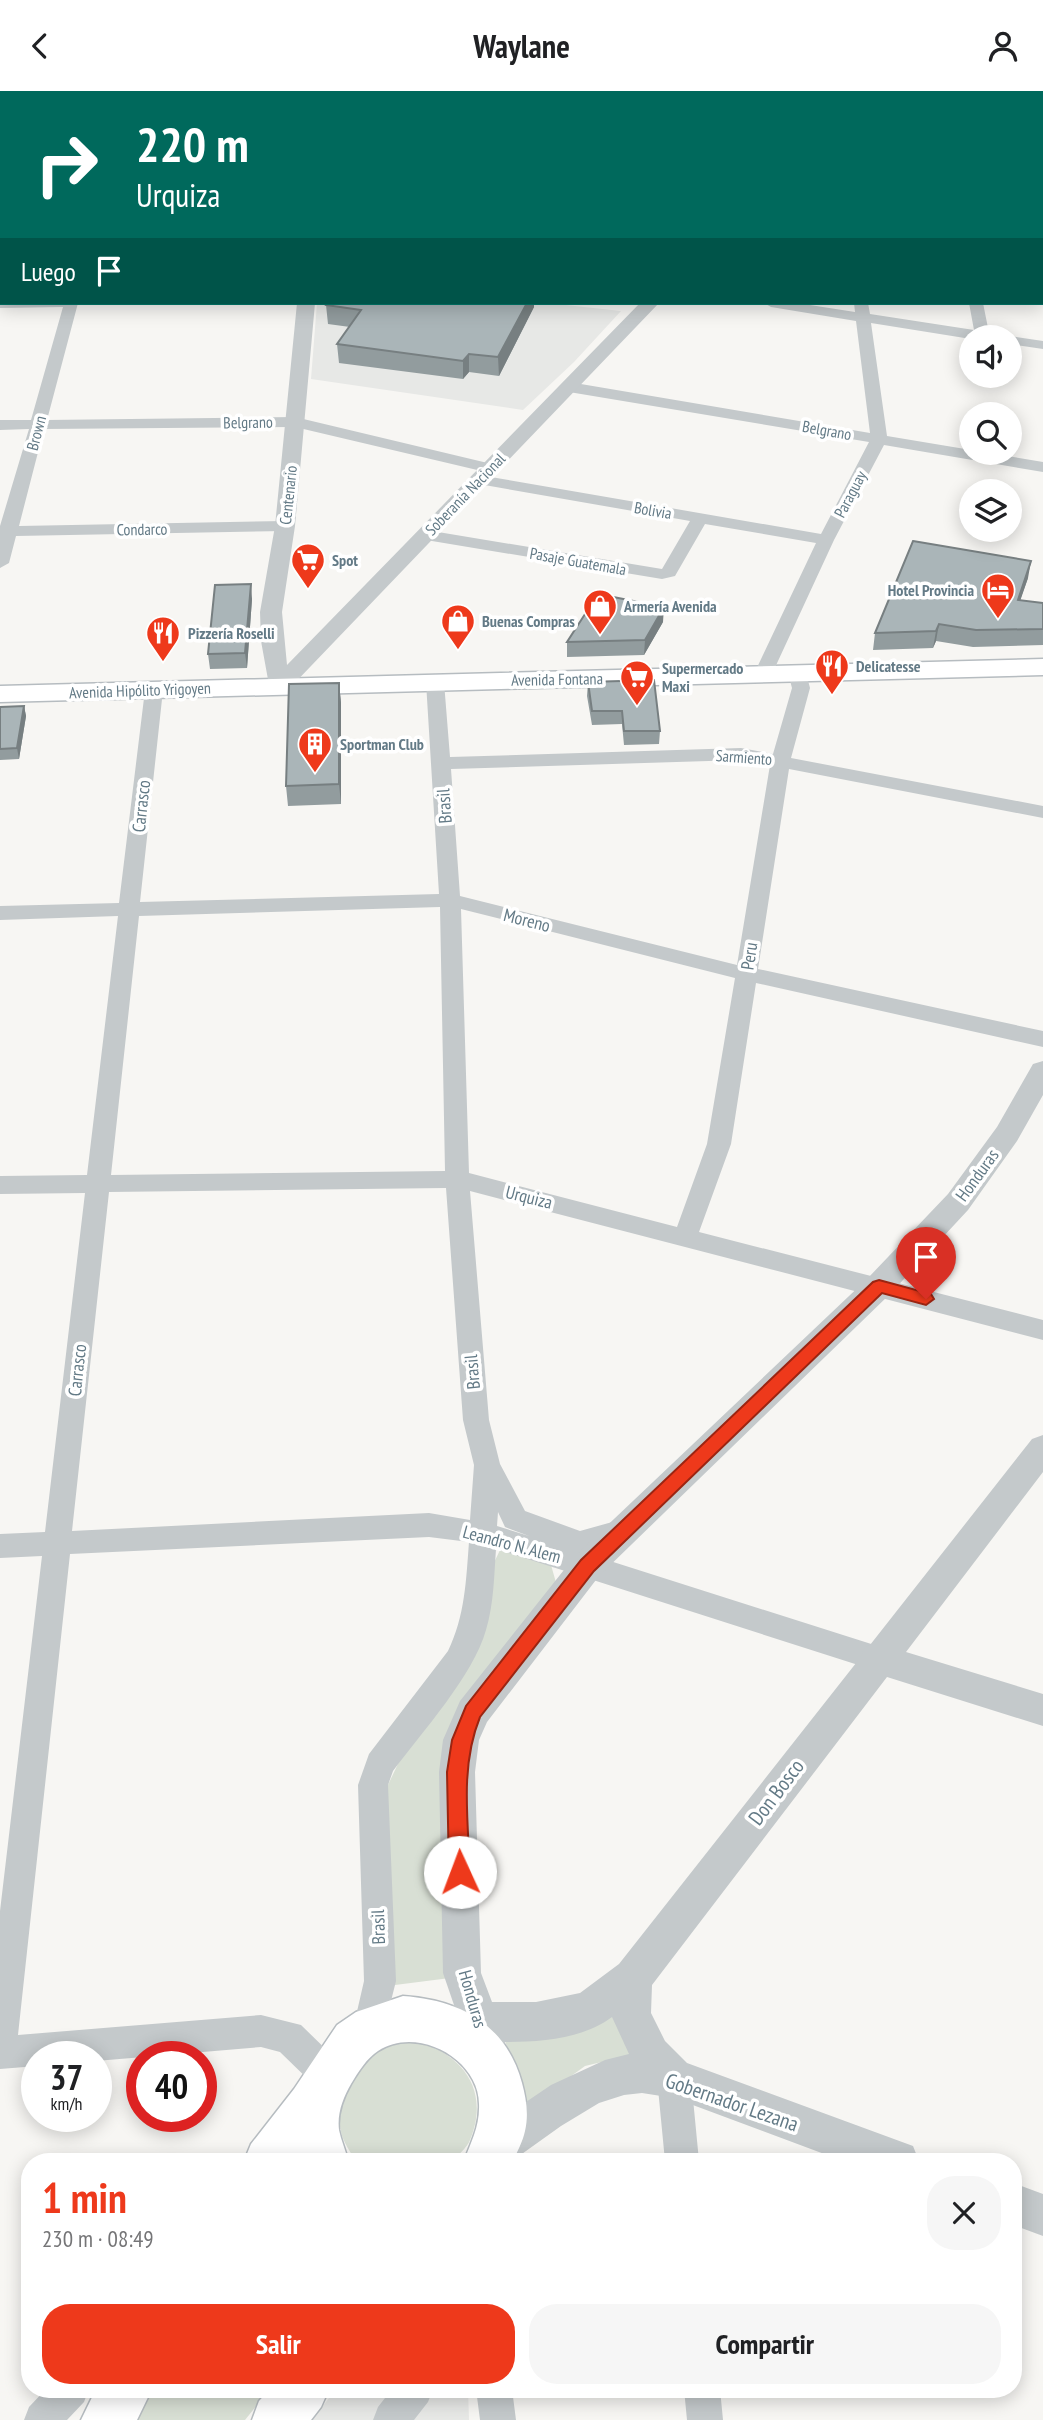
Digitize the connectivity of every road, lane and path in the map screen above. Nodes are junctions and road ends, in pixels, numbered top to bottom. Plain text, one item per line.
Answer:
1 (70, 305) edge
2 (306, 305) edge
3 (648, 305) edge
4 (797, 305) edge
5 (977, 305) edge
6 (862, 310) edge
7 (983, 325) edge
8 (959, 331) edge
9 (1022, 342) edge
10 (1043, 345) edge
11 (569, 387) junction
12 (295, 422) junction
13 (0, 425) edge
14 (38, 425) junction
15 (879, 439) junction
16 (1043, 467) edge
17 (485, 474) junction
18 (700, 518) junction
19 (285, 526) junction
20 (4, 531) edge
21 (426, 535) junction
22 (826, 540) junction
23 (0, 563) edge
24 (1043, 667) edge
25 (797, 673) junction
26 (763, 674) junction
27 (435, 682) junction
28 (280, 685) junction
29 (153, 690) junction
30 (0, 694) edge
31 (781, 760) junction
32 (441, 763) junction
33 (1043, 812) edge
34 (450, 900) junction
35 (131, 909) junction
36 (0, 913) edge
37 (746, 974) junction
38 (1043, 1039) edge
39 (1043, 1071) edge
40 (457, 1179) junction
41 (97, 1182) junction
42 (0, 1185) edge
43 (685, 1237) junction
44 (879, 1286) junction
45 (1043, 1330) edge
46 (1043, 1448) edge
47 (486, 1465) junction
48 (623, 1531) junction
49 (483, 1533) junction
50 (58, 1543) junction
51 (0, 1546) edge
52 (587, 1566) junction
53 (877, 1658) junction
54 (1043, 1710) edge
55 (633, 1978) junction
56 (369, 2029) junction
57 (471, 2034) junction
58 (0, 2051) edge
59 (674, 2078) junction
60 (322, 2086) junction
61 (274, 2153) edge
62 (322, 2153) edge
63 (493, 2153) edge
64 (494, 2153) edge
65 (681, 2153) edge
66 (876, 2153) edge
67 (1022, 2207) edge
68 (1043, 2215) edge
69 (120, 2398) edge
70 (296, 2398) edge
71 (408, 2398) edge
72 (495, 2398) edge
73 (703, 2398) edge
74 (107, 2420) edge
75 (278, 2420) edge
76 (391, 2420) edge
77 (498, 2420) edge
78 (705, 2420) edge

1 - 14 street, Brown
2 - 12 street, Centenario
3 - 11 street, Soberanía Nacional
4 - 6 street
5 - 7 street
6 - 8 street
6 - 15 street
9 - 10 street
11 - 15 street, Belgrano
11 - 17 street, Soberanía Nacional
12 - 14 street, Belgrano
12 - 17 street, Belgrano
12 - 19 street, Centenario
13 - 14 street, Belgrano
14 - 20 street, Brown
15 - 16 street, Belgrano
15 - 22 street, Paraguay
17 - 18 street, Bolivia
17 - 21 street, Soberanía Nacional
18 - 21 street, Pasaje Guatemala
18 - 22 street, Bolivia
19 - 20 street, Condarco
19 - 28 street, Centenario
20 - 23 street, Brown
21 - 28 street, Soberanía Nacional
22 - 26 street, Paraguay
24 - 25 main road, Avenida Fontana
25 - 26 main road, Avenida Fontana
25 - 31 street, Peru
26 - 27 main road, Avenida Fontana
27 - 28 main road, Avenida Fontana
27 - 32 street, Brasil
28 - 29 main road, Avenida Hipólito Yrigoyen
29 - 30 main road, Avenida Hipólito Yrigoyen
29 - 35 street, Carrasco
31 - 32 street, Sarmiento
31 - 33 street, Sarmiento
31 - 37 street, Peru
32 - 34 street, Brasil
34 - 35 street, Moreno
34 - 37 street, Moreno
34 - 40 street, Brasil
35 - 36 street, Moreno
35 - 41 street, Carrasco
37 - 38 street, Moreno
37 - 43 street, Peru
39 - 44 street, Honduras
40 - 41 street, Urquiza
40 - 43 street, Urquiza
40 - 47 street, Brasil
41 - 42 street, Urquiza
41 - 50 street, Carrasco
43 - 44 street, Urquiza
44 - 45 street, Urquiza
44 - 48 street, Honduras
46 - 53 street, Don Bosco
47 - 48 street, Leandro N. Alem
47 - 49 street, Brasil
48 - 52 street, Honduras
49 - 50 street, Leandro N. Alem
49 - 52 street, Leandro N. Alem
49 - 56 street, Brasil
50 - 51 street, Leandro N. Alem
50 - 58 street, Carrasco
52 - 53 street, Leandro N. Alem
52 - 57 street, Honduras
53 - 54 street, Leandro N. Alem
53 - 55 street, Don Bosco
55 - 57 street, Don Bosco
55 - 59 street
56 - 57 main road
56 - 60 main road
57 - 63 main road
58 - 60 street
59 - 64 street, Gobernador Lezana
59 - 65 street
59 - 66 street, Gobernador Lezana
60 - 61 main road
60 - 62 main road
67 - 68 street
69 - 74 main road
70 - 75 main road
71 - 76 street
72 - 77 street
73 - 78 street

